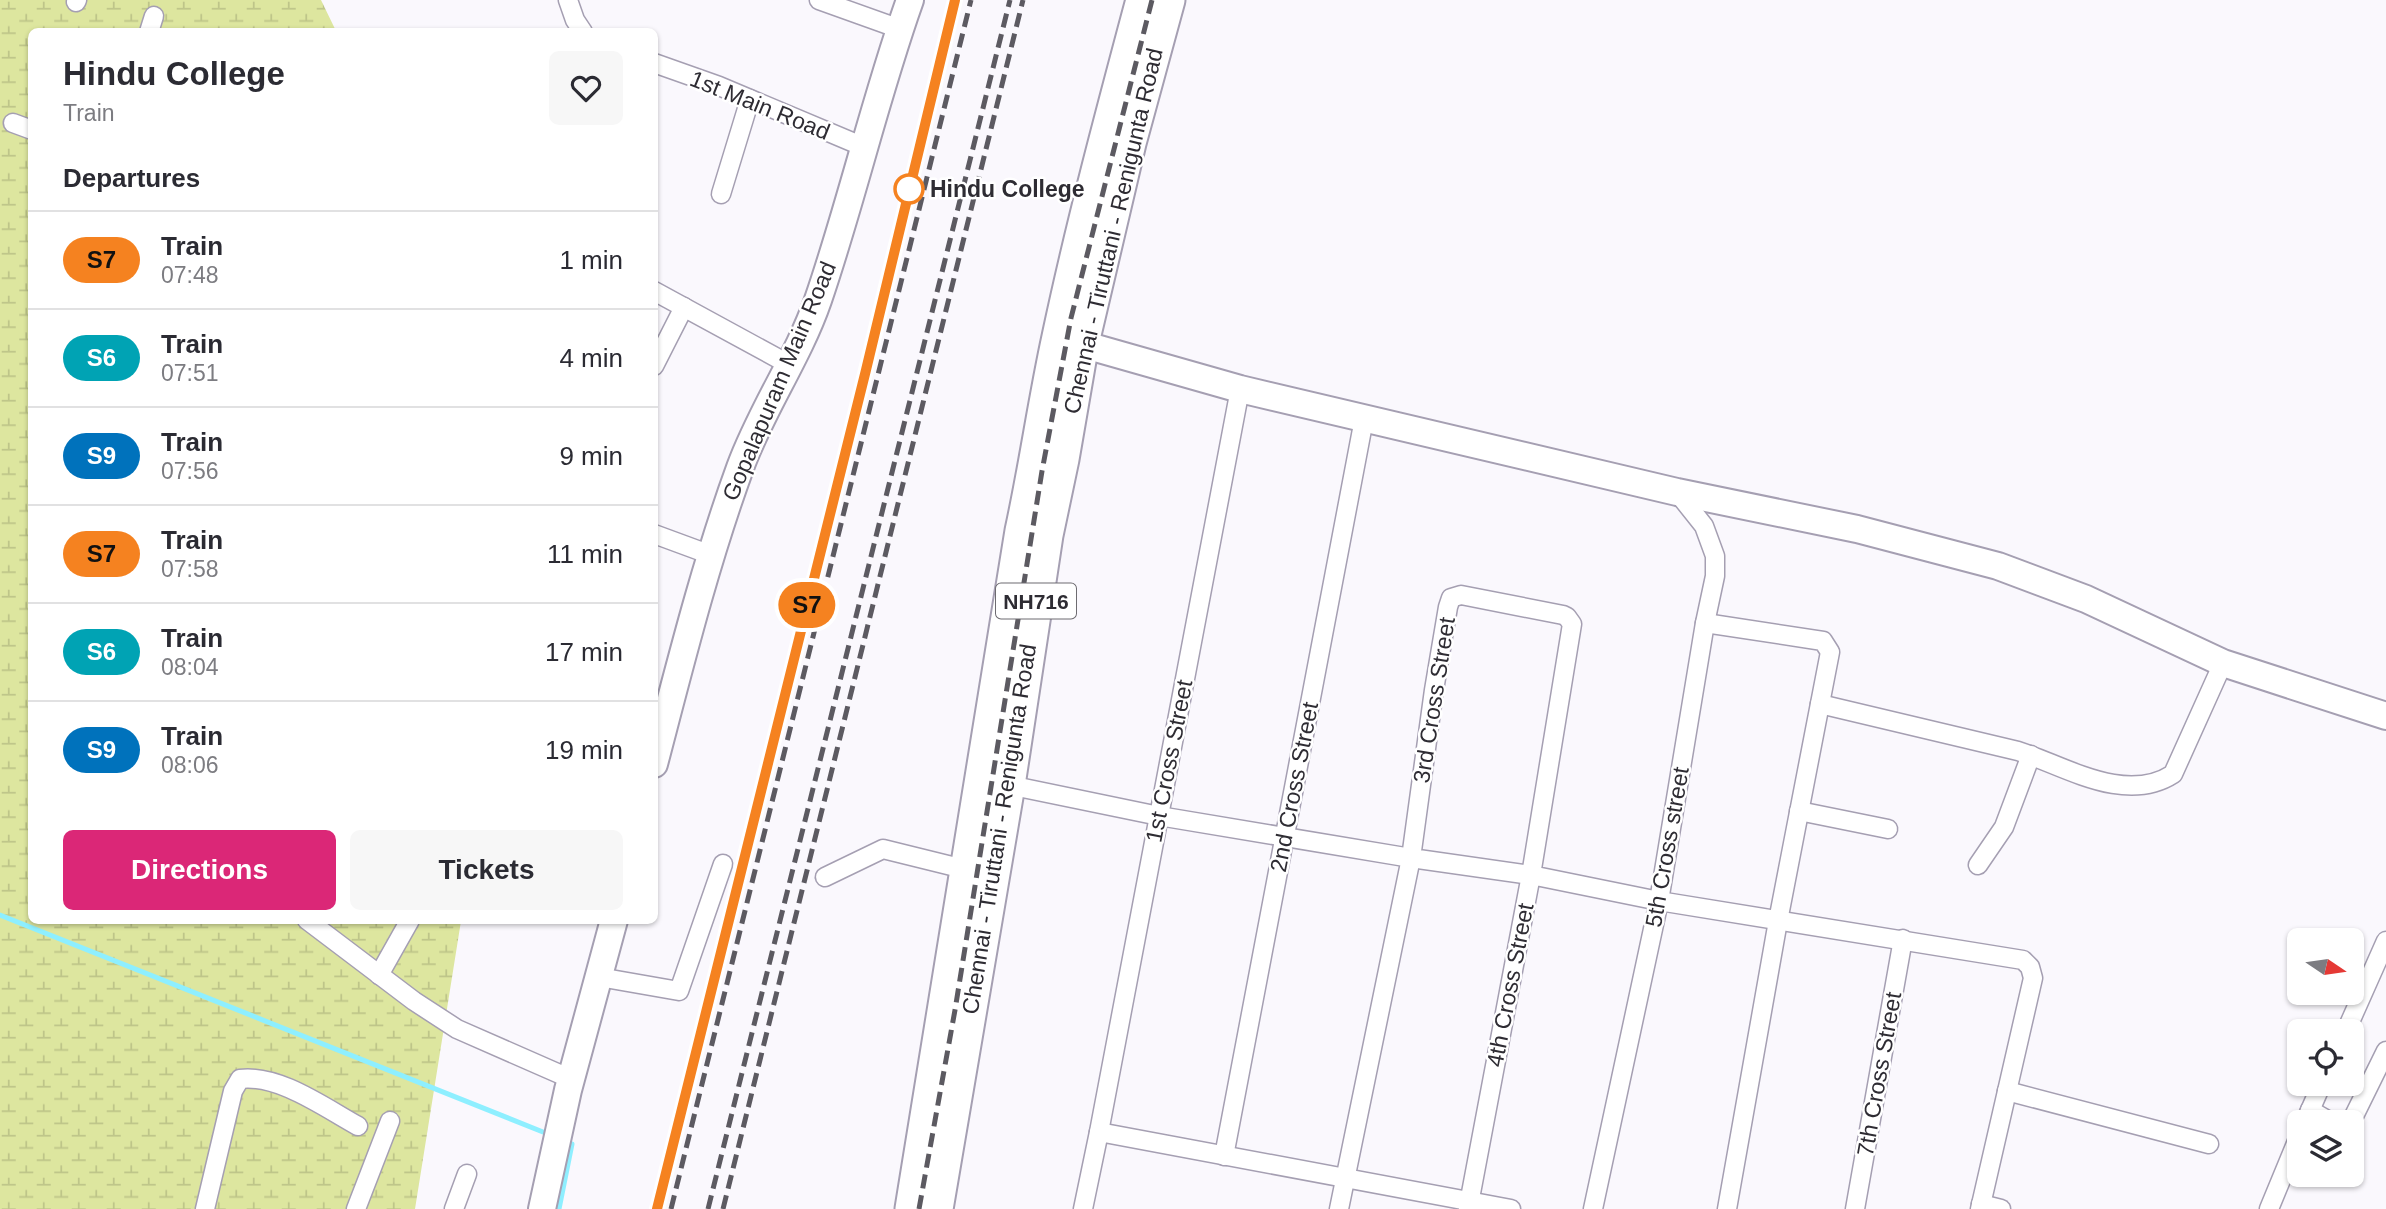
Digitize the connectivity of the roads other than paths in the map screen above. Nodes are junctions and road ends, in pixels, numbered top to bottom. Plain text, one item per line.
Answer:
1 (568, 0) edge
2 (820, 0) edge
3 (910, 0) edge
4 (1143, 0) edge
5 (1168, 0) edge
6 (580, 28) edge
7 (900, 29) junction
8 (658, 64) edge
9 (750, 99) junction
10 (13, 123) dead end
11 (28, 129) edge
12 (864, 147) junction
13 (721, 194) dead end
14 (658, 293) edge
15 (684, 307) junction
16 (1070, 340) junction
17 (658, 358) edge
18 (790, 365) junction
19 (1240, 389) junction
20 (1364, 419) junction
21 (1677, 492) junction
22 (658, 535) edge
23 (711, 555) junction
24 (1705, 623) junction
25 (2223, 663) junction
26 (1819, 704) junction
27 (2386, 716) edge
28 (658, 749) edge
29 (2031, 755) junction
30 (1551, 760) joint
31 (995, 782) junction
32 (1799, 811) junction
33 (1159, 816) junction
34 (1888, 829) dead end
35 (1284, 837) junction
36 (1411, 858) junction
37 (723, 864) dead end
38 (1978, 865) dead end
39 (968, 870) junction
40 (1531, 875) junction
41 (825, 877) dead end
42 (1658, 901) junction
43 (1778, 921) junction
44 (312, 924) edge
45 (408, 924) edge
46 (613, 924) edge
47 (1903, 939) junction
48 (2386, 941) edge
49 (379, 975) junction
50 (599, 976) junction
51 (2351, 1019) edge
52 (2386, 1051) edge
53 (571, 1079) junction
54 (2007, 1091) junction
55 (2357, 1110) edge
56 (390, 1121) dead end
57 (358, 1126) dead end
58 (1099, 1132) junction
59 (2209, 1144) dead end
60 (1224, 1156) junction
61 (2287, 1165) edge
62 (467, 1174) dead end
63 (1345, 1178) junction
64 (1469, 1205) edge
65 (1981, 1206) edge
66 (205, 1209) edge
67 (356, 1209) edge
68 (454, 1209) edge
69 (542, 1209) edge
70 (912, 1209) edge
71 (936, 1209) edge
72 (1083, 1209) edge
73 (1339, 1209) edge
74 (1511, 1209) edge
75 (1593, 1209) edge
76 (1727, 1209) edge
77 (1855, 1209) edge
78 (2001, 1209) edge
79 (2269, 1209) edge

1 - 6 street
2 - 7 street
3 - 7 street, Gopalapuram Main Road
4 - 16 highway, Chennai - Tiruttani - Renigunta Road / NH716
5 - 16 highway, Chennai - Tiruttani - Renigunta Road / NH716
7 - 12 street, Gopalapuram Main Road
8 - 9 street, 1st Main Road
9 - 12 street, 1st Main Road
9 - 13 street
10 - 11 street
12 - 18 street, Gopalapuram Main Road
14 - 15 street
15 - 17 street
15 - 18 street
16 - 19 street
16 - 31 highway, Chennai - Tiruttani - Renigunta Road / NH716
18 - 23 street, Gopalapuram Main Road
19 - 20 street
19 - 33 street, 1st Cross Street
20 - 21 street
20 - 35 street, 2nd Cross Street
21 - 24 street, 5th Cross street
21 - 25 street
22 - 23 street
23 - 28 street, Gopalapuram Main Road
24 - 26 street
24 - 42 street, 5th Cross street
25 - 27 street
25 - 29 street
26 - 29 street
26 - 32 street
29 - 38 street
30 - 36 street, 3rd Cross Street
30 - 40 street, 4th Cross Street
31 - 33 street
31 - 39 highway, Chennai - Tiruttani - Renigunta Road / NH716
31 - 71 highway, Chennai - Tiruttani - Renigunta Road / NH716
32 - 34 street
32 - 43 street
33 - 35 street
33 - 58 street, 1st Cross Street
35 - 36 street
35 - 60 street, 2nd Cross Street
36 - 40 street
36 - 63 street
37 - 50 street
39 - 41 street
39 - 70 highway, Chennai - Tiruttani - Renigunta Road / NH716
40 - 42 street
40 - 64 street, 4th Cross Street
42 - 43 street
42 - 75 street, 5th Cross street
43 - 47 street
43 - 76 street
44 - 49 street
45 - 49 street
46 - 50 street
47 - 54 street
47 - 77 street, 7th Cross Street
48 - 51 street
49 - 53 street
50 - 53 street
52 - 55 street
53 - 69 street
54 - 59 street
54 - 65 street
56 - 67 street
57 - 66 street
58 - 60 street
58 - 72 street, 1st Cross Street
60 - 63 street
61 - 79 street
62 - 68 street
63 - 64 street
63 - 73 street
64 - 74 street
65 - 78 street

